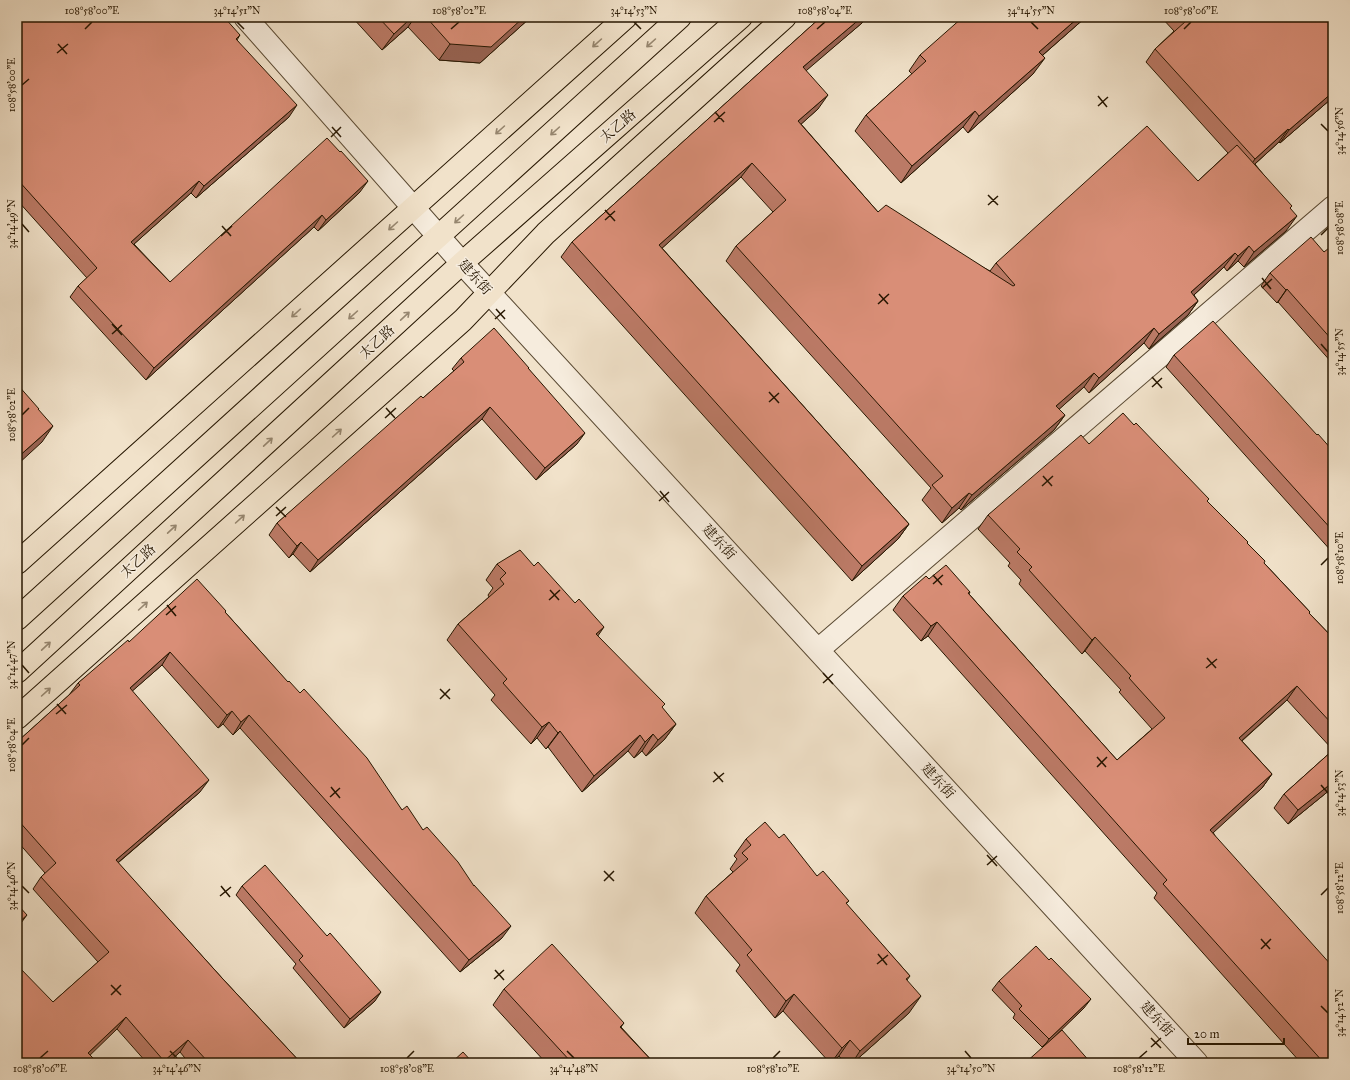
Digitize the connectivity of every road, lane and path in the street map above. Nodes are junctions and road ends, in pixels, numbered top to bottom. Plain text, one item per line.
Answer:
1 (245, 17) edge
2 (626, 17) edge
3 (680, 17) edge
4 (741, 17) edge
5 (786, 17) edge
6 (1333, 206) edge
7 (413, 208) junction
8 (439, 237) junction
9 (462, 263) junction
10 (489, 293) junction
11 (17, 563) edge
12 (17, 619) edge
13 (818, 650) junction
14 (17, 672) edge
15 (17, 718) edge
16 (1197, 1063) edge

1 - 7 street, 建东街
2 -> 7 main road
3 -> 8 main road
4 - 9 main road, 太乙路
5 - 10 main road
6 - 13 street
7 - 8 street, 建东街
7 -> 11 main road
8 - 9 street, 建东街
8 -> 12 main road
9 - 10 street, 建东街
14 -> 9 main road, 太乙路
10 - 13 street, 建东街
15 -> 10 main road
13 - 16 street, 建东街

